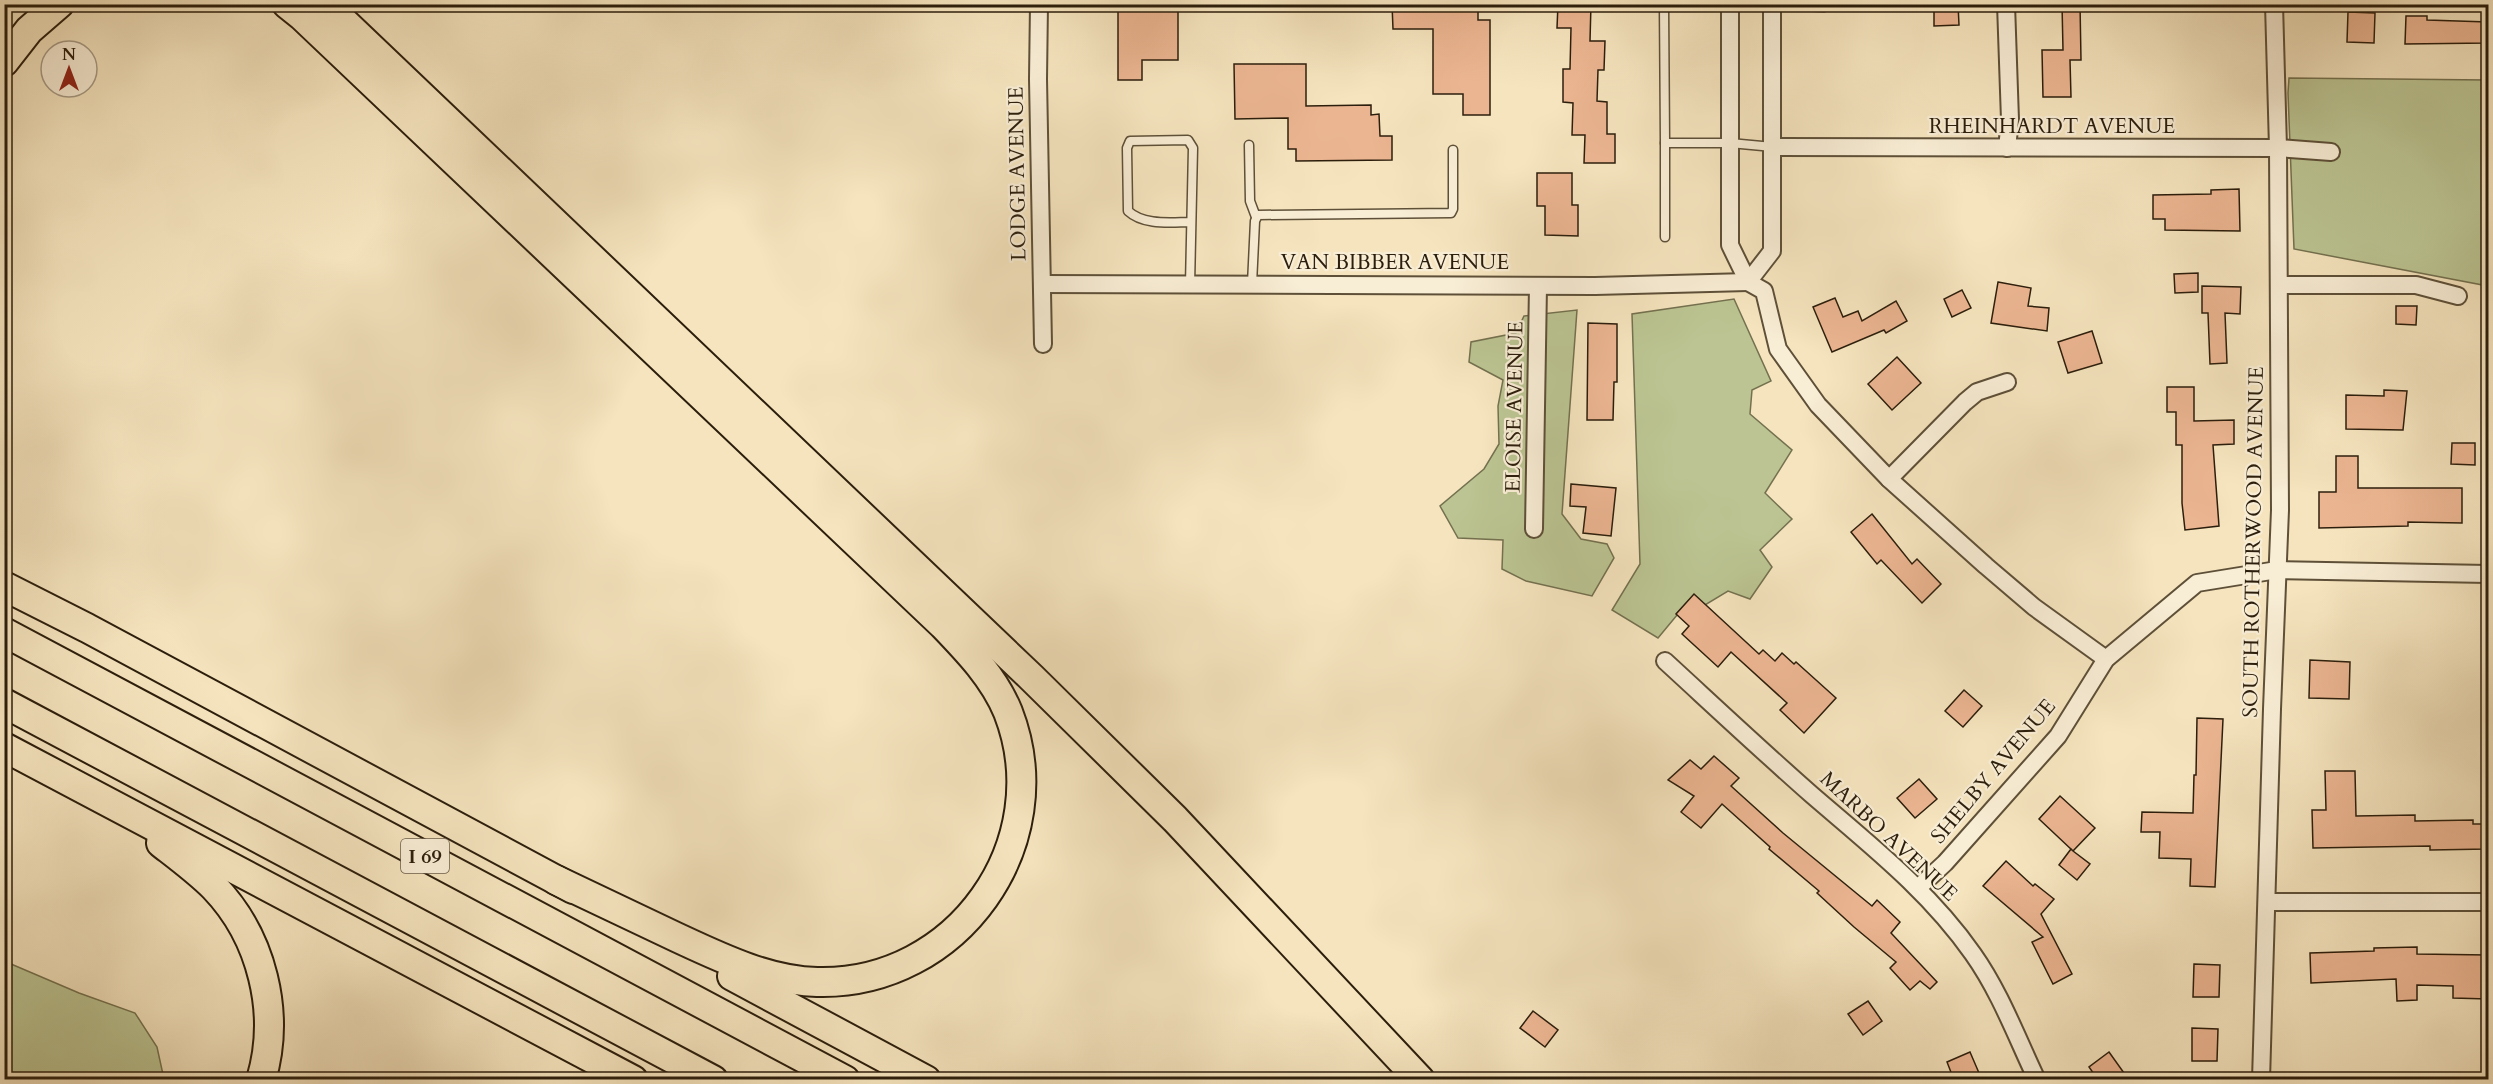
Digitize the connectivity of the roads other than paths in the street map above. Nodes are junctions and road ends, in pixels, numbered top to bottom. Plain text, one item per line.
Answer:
1 (59, 4) edge
2 (287, 4) edge
3 (324, 4) edge
4 (1039, 4) edge
5 (1664, 4) edge
6 (1731, 4) edge
7 (1828, 4) edge
8 (2006, 4) edge
9 (2274, 4) edge
10 (1772, 5) edge
11 (4, 62) edge
12 (1665, 143) junction
13 (1731, 143) junction
14 (1249, 145) dead end
15 (1773, 147) junction
16 (2007, 148) junction
17 (2278, 148) junction
18 (1453, 150) dead end
19 (2331, 152) dead end
20 (1256, 217) junction
21 (1191, 222) junction
22 (1665, 237) dead end
23 (1749, 282) junction
24 (1042, 284) junction
25 (1252, 284) junction
26 (1190, 285) junction
27 (2280, 285) junction
28 (1538, 286) junction
29 (2458, 296) dead end
30 (1043, 344) dead end
31 (2007, 382) dead end
32 (1889, 479) junction
33 (1534, 529) dead end
34 (2277, 570) junction
35 (2488, 574) edge
36 (4, 575) edge
37 (4, 586) edge
38 (87, 628) junction
39 (4, 632) edge
40 (2106, 659) junction
41 (1665, 661) dead end
42 (4, 703) edge
43 (4, 747) edge
44 (102, 797) junction
45 (556, 880) junction
46 (1918, 887) junction
47 (2268, 902) junction
48 (2488, 902) edge
49 (261, 1080) edge
50 (633, 1080) edge
51 (713, 1080) edge
52 (845, 1080) edge
53 (926, 1080) edge
54 (1420, 1080) edge
55 (2037, 1080) edge
56 (2261, 1080) edge

1 - 11 highway
2 - 45 highway
3 - 54 highway
4 - 24 street, LODGE AVENUE
5 - 12 lane
6 - 13 street
7 - 10 lane
8 - 16 street
9 - 17 street, SOUTH ROTHERWOOD AVENUE
10 - 15 street
12 - 13 lane
12 - 22 lane
13 - 15 lane
13 - 23 street
14 - 20 lane
15 - 16 street, RHEINHARDT AVENUE
15 - 23 street
16 - 17 street, RHEINHARDT AVENUE
17 - 19 street, RHEINHARDT AVENUE
17 - 27 street, SOUTH ROTHERWOOD AVENUE
18 - 20 lane
20 - 25 lane
21 - 21 lane
21 - 26 lane
23 - 28 street, VAN BIBBER AVENUE
23 - 32 street
24 - 26 street, VAN BIBBER AVENUE
24 - 30 street, LODGE AVENUE
25 - 26 street, VAN BIBBER AVENUE
25 - 28 street, VAN BIBBER AVENUE
27 - 29 street
27 - 34 street, SOUTH ROTHERWOOD AVENUE
28 - 33 street, ELOISE AVENUE
31 - 32 street
32 - 40 street
34 - 35 street, SHELBY AVENUE
34 - 40 street, SHELBY AVENUE
34 - 47 street, SOUTH ROTHERWOOD AVENUE
36 - 38 highway
37 - 38 highway
38 - 45 highway
39 - 52 highway, I 69
40 - 46 street, SHELBY AVENUE
41 - 46 street, MARBO AVENUE
42 - 51 highway
43 - 44 highway
44 - 49 highway
44 - 50 highway
45 - 53 highway
46 - 55 street, MARBO AVENUE
47 - 48 street
47 - 56 street, SOUTH ROTHERWOOD AVENUE

